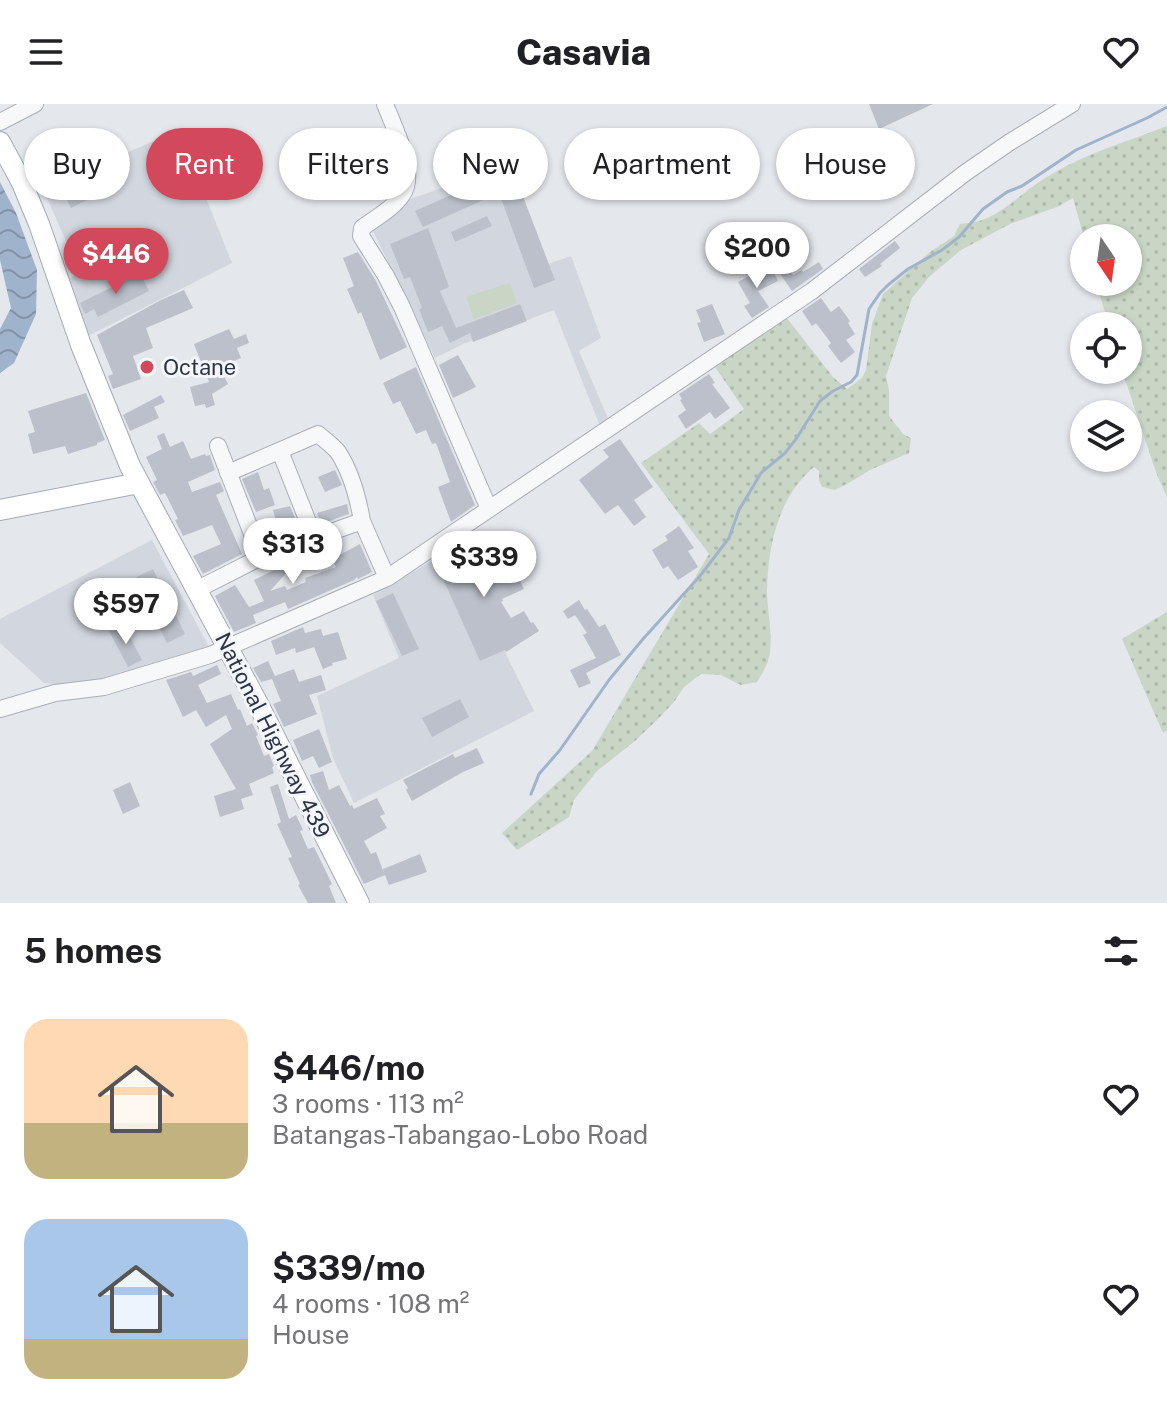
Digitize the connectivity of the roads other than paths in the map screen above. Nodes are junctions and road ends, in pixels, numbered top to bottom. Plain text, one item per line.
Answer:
1 (35, 104) edge
2 (385, 104) edge
3 (1072, 104) edge
4 (0, 122) edge
5 (0, 142) edge
6 (218, 446) dead end
7 (280, 451) junction
8 (228, 473) junction
9 (139, 483) junction
10 (489, 509) junction
11 (0, 510) edge
12 (362, 521) junction
13 (314, 537) junction
14 (261, 557) junction
15 (387, 578) junction
16 (196, 590) junction
17 (228, 647) junction
18 (0, 709) edge
19 (359, 903) edge

1 - 4 street
2 - 10 street
3 - 10 street
5 - 9 main road, National Highway 439
6 - 8 street
7 - 8 street
7 - 12 street
7 - 13 street
8 - 14 street
9 - 11 main road
9 - 16 main road, National Highway 439
10 - 15 street
12 - 13 street
12 - 15 street
13 - 14 street
14 - 16 street
15 - 17 street
16 - 17 main road, National Highway 439
17 - 18 street
17 - 19 main road, National Highway 439

